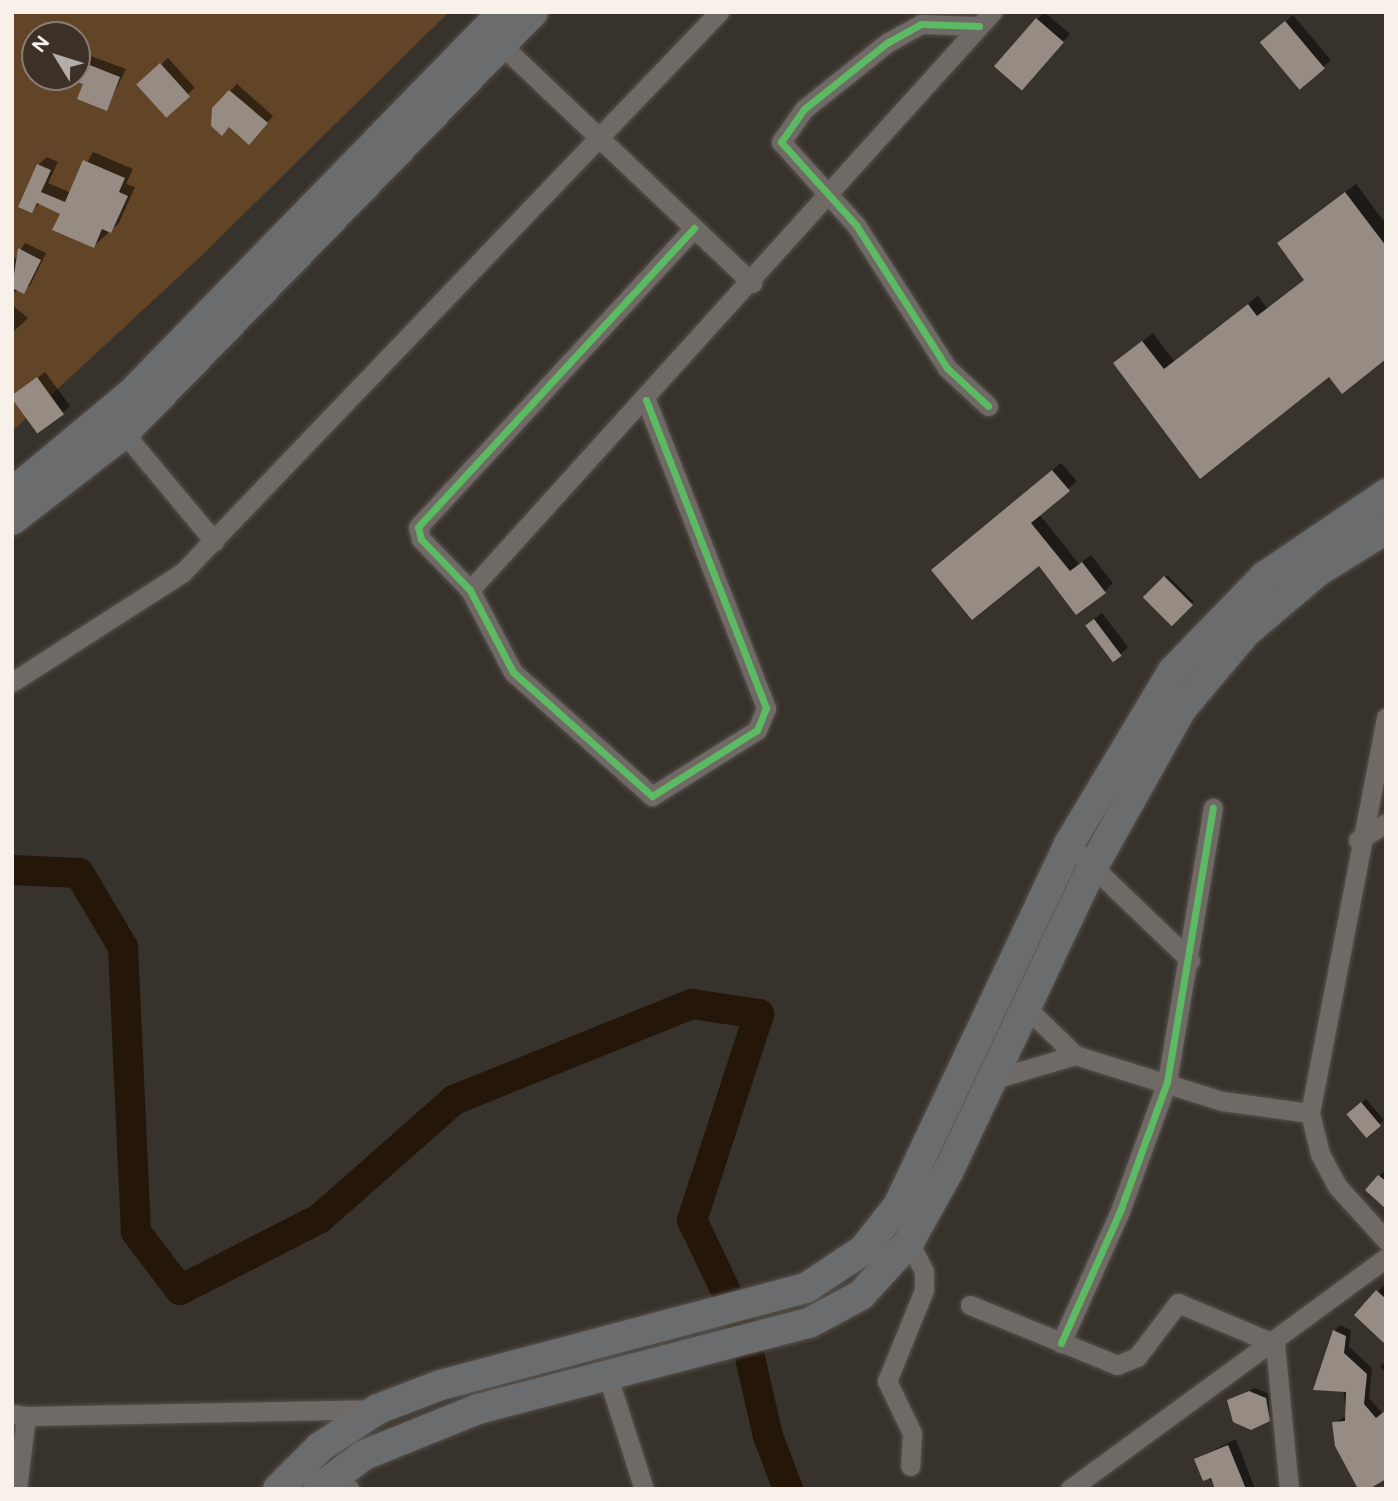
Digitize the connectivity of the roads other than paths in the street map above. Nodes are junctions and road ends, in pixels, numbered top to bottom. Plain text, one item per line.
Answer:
1 (533, 12) edge
2 (719, 12) edge
3 (985, 19) edge
4 (497, 29) edge
5 (600, 136) junction
6 (830, 195) junction
7 (694, 228) junction
8 (752, 283) junction
9 (646, 400) junction
10 (988, 406) dead end
11 (124, 433) junction
12 (12, 493) edge
13 (1386, 494) edge
14 (12, 520) edge
15 (1386, 529) edge
16 (214, 541) junction
17 (470, 590) junction
18 (12, 682) edge
19 (1386, 717) edge
20 (1213, 808) dead end
21 (1386, 823) edge
22 (1358, 840) junction
23 (1069, 844) junction
24 (1091, 870) junction
25 (1189, 960) junction
26 (1028, 1009) junction
27 (1075, 1055) junction
28 (998, 1078) junction
29 (1167, 1082) junction
30 (1310, 1113) junction
31 (1386, 1240) edge
32 (909, 1242) junction
33 (1386, 1258) edge
34 (970, 1305) dead end
35 (1061, 1343) junction
36 (1275, 1344) junction
37 (607, 1374) junction
38 (378, 1409) junction
39 (19, 1415) edge
40 (342, 1431) junction
41 (364, 1455) junction
42 (910, 1466) dead end
43 (331, 1486) edge
44 (1074, 1488) edge
45 (17, 1489) edge
46 (278, 1489) edge
47 (644, 1489) edge
48 (1289, 1489) edge

1 - 4 main road
2 - 5 street
3 - 6 street
3 - 6 street
4 - 5 street
4 - 11 main road
4 - 12 main road
5 - 7 street
5 - 16 street
6 - 8 street
6 - 10 street
7 - 8 street
7 - 17 street
8 - 9 street
9 - 17 street
9 - 17 street
11 - 14 main road
11 - 16 street
13 - 23 main road
15 - 24 main road
16 - 18 street
19 - 22 street
20 - 25 street
21 - 22 street
22 - 30 street
23 - 24 street
23 - 38 main road
24 - 25 street
24 - 26 main road
25 - 29 street
26 - 27 street
26 - 28 main road
27 - 28 street
27 - 29 street
28 - 32 main road
29 - 30 street
29 - 35 street
30 - 31 street
32 - 37 main road
32 - 42 street
33 - 36 street
34 - 35 street
35 - 36 street
36 - 44 street
36 - 48 street
37 - 41 main road
37 - 47 street
38 - 39 street
38 - 40 main road
39 - 45 street
40 - 41 main road
40 - 46 main road
41 - 43 main road

